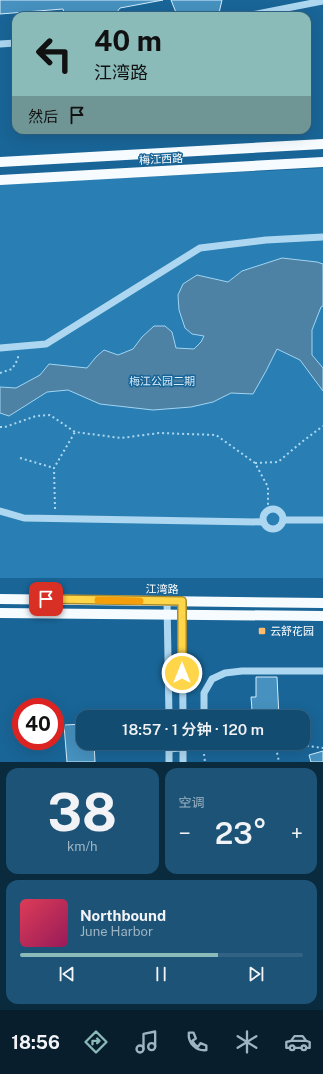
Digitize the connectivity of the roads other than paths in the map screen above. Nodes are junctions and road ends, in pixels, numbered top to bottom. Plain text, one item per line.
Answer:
1 (323, 1) edge
2 (267, 12) edge
3 (12, 43) edge
4 (0, 44) edge
5 (323, 144) edge
6 (0, 162) edge
7 (323, 162) edge
8 (0, 180) edge
9 (323, 237) edge
10 (0, 348) edge
11 (0, 511) edge
12 (283, 520) junction
13 (323, 520) edge
14 (263, 522) junction
15 (0, 599) edge
16 (167, 601) junction
17 (182, 601) junction
18 (323, 602) edge
19 (0, 613) edge
20 (167, 615) junction
21 (182, 615) junction
22 (323, 616) edge
23 (323, 671) edge
24 (169, 710) edge
25 (183, 710) edge
26 (204, 710) edge
27 (169, 750) edge
28 (183, 750) edge
29 (169, 762) edge
30 (183, 762) edge

1 - 2 street
3 - 4 street
5 - 6 main road, 梅江西路
7 - 8 main road, 梅江西路
9 - 10 street
11 - 14 street
12 - 13 street
12 - 14 street
12 - 14 street
15 - 16 main road, 江湾路
16 - 17 main road, 江湾路
16 - 20 street
17 - 18 main road, 江湾路
17 - 21 street
19 - 20 main road
20 - 21 main road
20 - 24 street
21 - 22 main road
21 - 25 street
23 - 26 street
27 - 29 street
28 - 30 street

